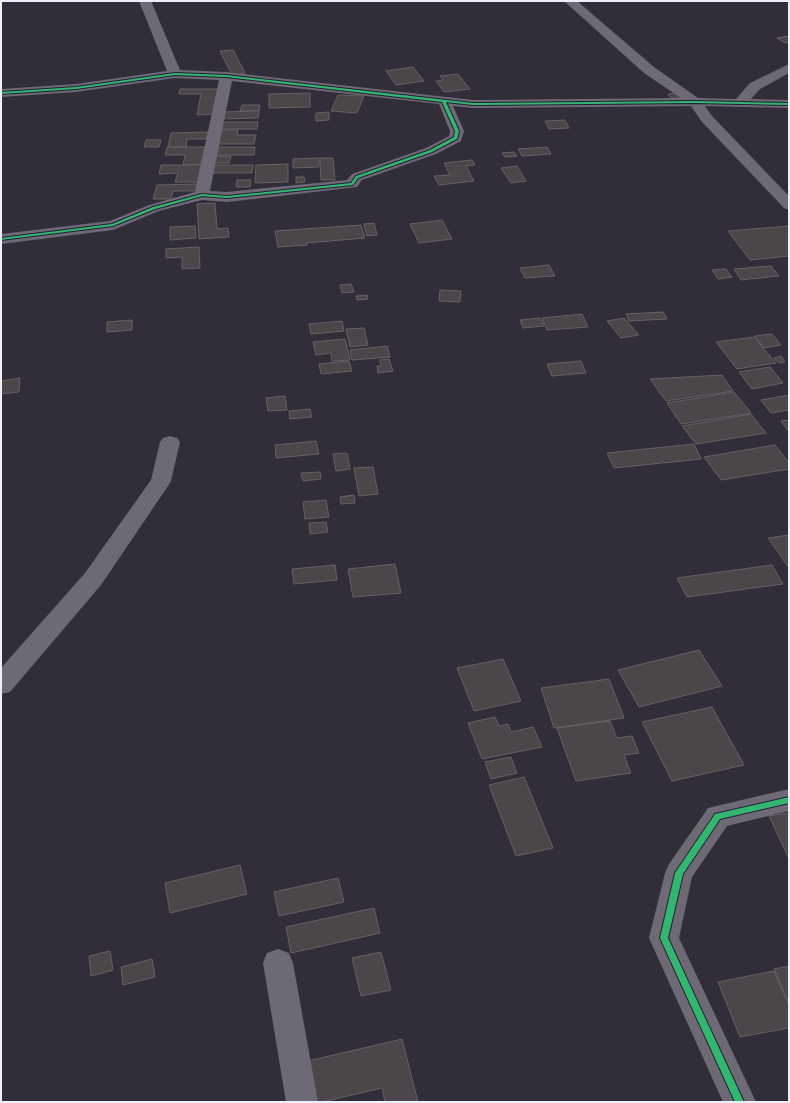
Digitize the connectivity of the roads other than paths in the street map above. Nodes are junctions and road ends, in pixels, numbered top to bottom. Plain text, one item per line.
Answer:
1 (145, 1) edge
2 (570, 1) edge
3 (789, 68) edge
4 (175, 74) junction
5 (226, 76) junction
6 (1, 93) edge
7 (444, 101) junction
8 (695, 102) junction
9 (741, 102) junction
10 (789, 104) edge
11 (202, 195) junction
12 (789, 205) edge
13 (1, 239) edge
14 (170, 442) dead end
15 (1, 685) edge
16 (789, 800) edge
17 (278, 963) dead end
18 (302, 1102) edge
19 (740, 1102) edge

1 - 4 street
2 - 8 street
3 - 9 street
4 - 5 street
4 - 6 street
5 - 7 street
5 - 11 street
7 - 8 street
7 - 11 street
8 - 9 street
8 - 12 street
9 - 10 street
11 - 13 street
14 - 15 street
16 - 19 street
17 - 18 street

